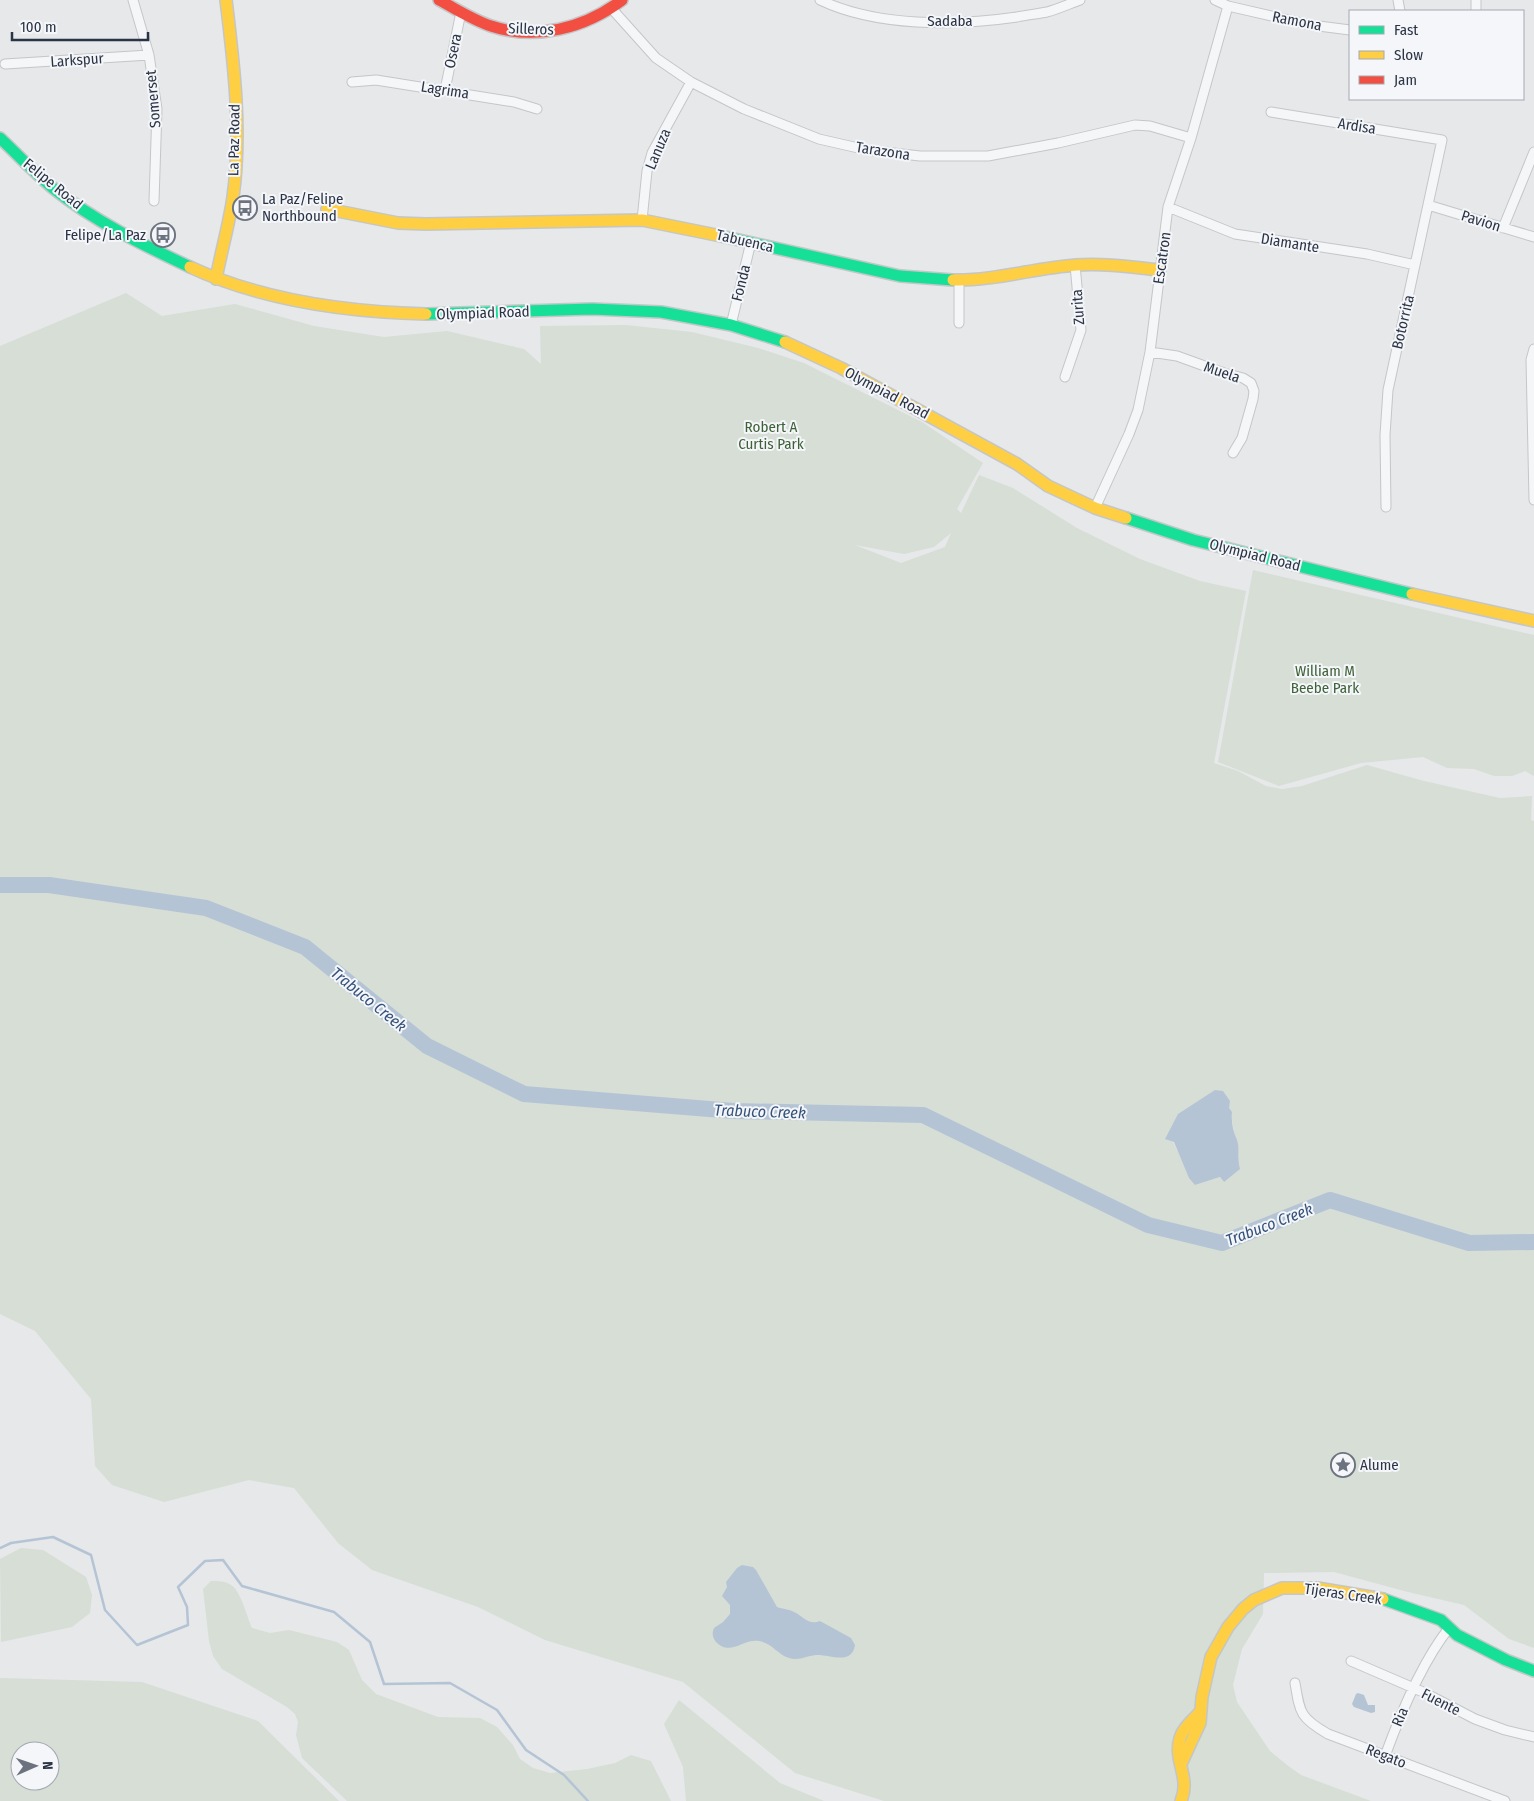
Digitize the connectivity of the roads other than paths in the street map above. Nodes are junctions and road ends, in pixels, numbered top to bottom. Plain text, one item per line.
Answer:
1 (133, 0) edge
2 (226, 0) edge
3 (439, 0) edge
4 (622, 0) edge
5 (820, 0) edge
6 (1080, 0) edge
7 (1215, 0) edge
8 (1228, 6) junction
9 (612, 9) junction
10 (461, 12) junction
11 (1349, 30) edge
12 (149, 55) junction
13 (6, 64) dead end
14 (352, 82) dead end
15 (691, 82) junction
16 (445, 90) junction
17 (537, 109) dead end
18 (1271, 112) dead end
19 (0, 138) edge
20 (1191, 138) junction
21 (1442, 140) joint
22 (1534, 152) edge
23 (154, 201) dead end
24 (1428, 206) junction
25 (1168, 207) junction
26 (327, 208) dead end
27 (642, 220) junction
28 (1503, 228) junction
29 (1534, 237) edge
30 (751, 242) junction
31 (1075, 265) junction
32 (1416, 265) junction
33 (1160, 270) junction
34 (216, 279) junction
35 (959, 280) junction
36 (959, 323) dead end
37 (731, 325) junction
38 (1534, 349) edge
39 (1150, 352) junction
40 (1065, 377) dead end
41 (1233, 453) dead end
42 (1534, 500) edge
43 (1386, 507) dead end
44 (1095, 508) junction
45 (1534, 621) edge
46 (1445, 1624) junction
47 (1351, 1661) dead end
48 (1534, 1671) edge
49 (1295, 1683) dead end
50 (1414, 1688) junction
51 (1534, 1737) edge
52 (1385, 1756) junction
53 (1181, 1801) edge
54 (1505, 1801) edge

1 - 12 street, Somerset
2 - 34 main road, La Paz Road
3 - 10 main road, Silleros
4 - 9 main road, Silleros
5 - 6 street, Sadaba
7 - 8 street, Ramona
8 - 11 street, Ramona
8 - 20 street, Escatron
9 - 10 main road, Silleros
9 - 15 street, Tarazona
10 - 16 street, Osera
12 - 13 street, Larkspur
12 - 23 street, Somerset
14 - 16 street, Lagrima
15 - 20 street, Tarazona
15 - 27 street, Lanuza
16 - 17 street, Lagrima
18 - 21 street, Ardisa
19 - 34 main road, Felipe Road
20 - 25 street, Escatron
21 - 24 street, Botorrita
22 - 28 street
24 - 28 street, Pavion
24 - 32 street, Botorrita
25 - 32 street, Diamante
25 - 33 street, Escatron
26 - 27 main road, Tabuenca
27 - 30 main road, Tabuenca
28 - 29 street, Pavion
30 - 35 main road, Tabuenca
30 - 37 street, Fonda
31 - 33 main road, Tabuenca
31 - 35 main road, Tabuenca
31 - 40 street, Zurita
32 - 43 street, Botorrita
33 - 39 street, Escatron
34 - 37 main road, Olympiad Road
35 - 36 street
37 - 44 main road, Olympiad Road
38 - 42 street
39 - 41 street, Muela
39 - 44 street, Escatron
44 - 45 main road, Olympiad Road
46 - 48 main road, Tijeras Creek
46 - 50 street, Ria
46 - 53 main road, Tijeras Creek
47 - 50 street, Fuente
49 - 52 street, Regato
50 - 51 street, Fuente
50 - 52 street, Ria
52 - 54 street, Regato

